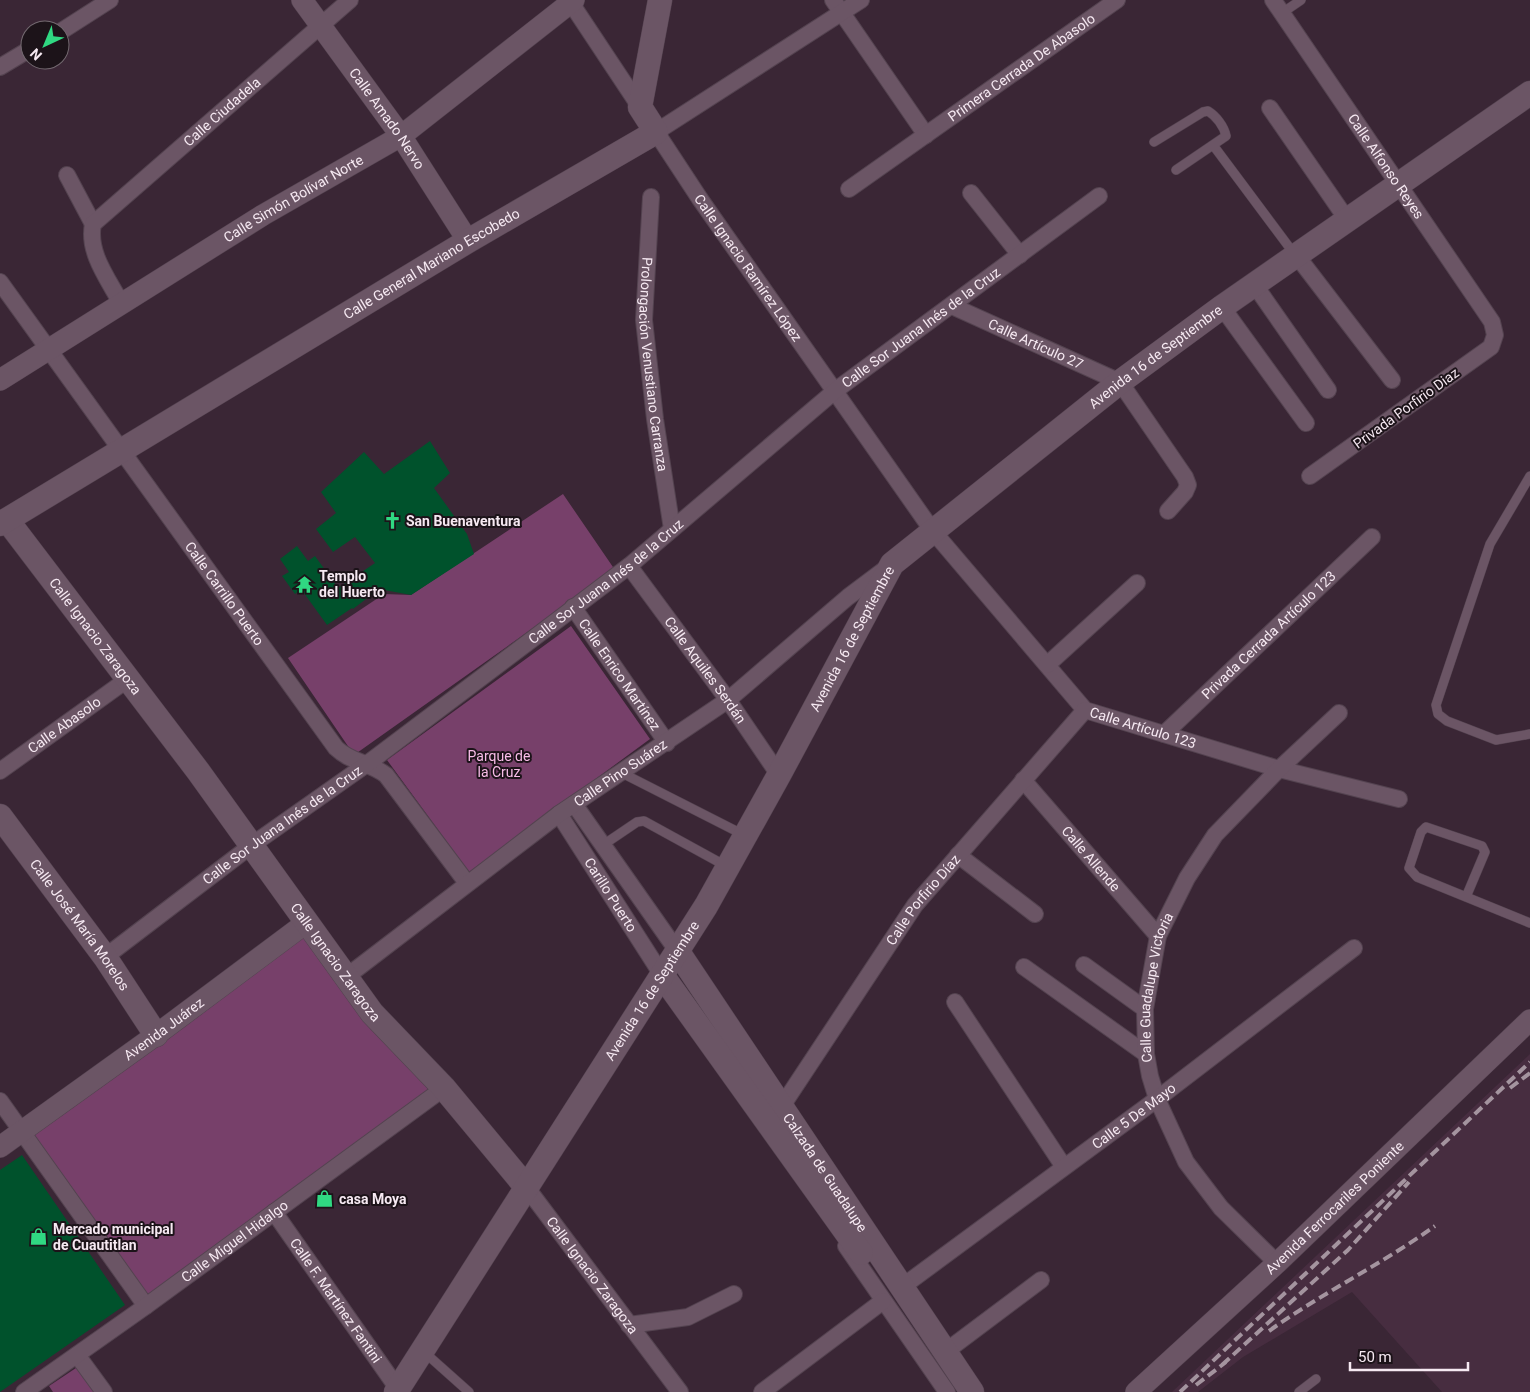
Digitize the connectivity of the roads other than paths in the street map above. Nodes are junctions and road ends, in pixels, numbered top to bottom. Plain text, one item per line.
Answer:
1 (110, 0) edge
2 (302, 0) edge
3 (350, 0) edge
4 (660, 0) edge
5 (861, 0) edge
6 (1117, 0) edge
7 (1301, 0) edge
8 (571, 1) edge
9 (837, 6) edge
10 (1278, 6) edge
11 (70, 26) edge
12 (322, 26) junction
13 (20, 56) edge
14 (0, 67) edge
15 (1530, 93) edge
16 (640, 107) junction
17 (1270, 108) dead end
18 (656, 132) junction
19 (926, 135) junction
20 (400, 136) junction
21 (1154, 142) dead end
22 (1213, 145) junction
23 (1176, 170) dead end
24 (67, 174) dead end
25 (1399, 185) junction
26 (849, 189) dead end
27 (971, 193) dead end
28 (1099, 196) dead end
29 (651, 197) dead end
30 (1348, 221) junction
31 (93, 224) junction
32 (468, 241) junction
33 (1020, 255) junction
34 (1297, 256) junction
35 (0, 282) edge
36 (1254, 284) junction
37 (122, 305) junction
38 (952, 306) junction
39 (1222, 307) junction
40 (1495, 335) joint
41 (50, 350) junction
42 (0, 380) edge
43 (1392, 380) dead end
44 (1120, 382) junction
45 (836, 390) junction
46 (1328, 390) dead end
47 (1306, 423) dead end
48 (121, 451) junction
49 (1310, 476) dead end
50 (1530, 476) edge
51 (1168, 511) dead end
52 (4, 522) edge
53 (672, 529) junction
54 (932, 530) junction
55 (1372, 537) dead end
56 (892, 564) junction
57 (629, 566) junction
58 (1137, 583) dead end
59 (573, 607) junction
60 (1046, 665) junction
61 (128, 679) junction
62 (728, 700) junction
63 (1085, 710) junction
64 (1339, 713) dead end
65 (1164, 734) junction
66 (1530, 734) edge
67 (667, 743) junction
68 (367, 764) junction
69 (1279, 769) junction
70 (0, 771) edge
71 (622, 773) junction
72 (779, 775) junction
73 (1023, 780) junction
74 (1399, 800) dead end
75 (574, 804) junction
76 (559, 814) junction
77 (0, 816) edge
78 (745, 836) junction
79 (252, 845) junction
80 (603, 845) junction
81 (958, 856) junction
82 (728, 867) junction
83 (468, 883) junction
84 (1466, 897) junction
85 (1035, 914) dead end
86 (306, 923) junction
87 (1530, 923) edge
88 (1158, 936) junction
89 (1354, 948) dead end
90 (678, 952) junction
91 (105, 958) junction
92 (1084, 965) dead end
93 (1024, 968) dead end
94 (662, 975) junction
95 (346, 977) junction
96 (955, 1002) dead end
97 (1145, 1009) junction
98 (1530, 1020) edge
99 (156, 1035) junction
100 (1146, 1054) junction
101 (444, 1088) junction
102 (1157, 1099) junction
103 (0, 1101) edge
104 (782, 1106) junction
105 (21, 1133) junction
106 (0, 1147) edge
107 (809, 1164) junction
108 (1064, 1168) junction
109 (527, 1188) junction
110 (274, 1212) junction
111 (1278, 1263) junction
112 (1041, 1280) dead end
113 (910, 1281) junction
114 (734, 1294) dead end
115 (883, 1301) junction
116 (146, 1306) junction
117 (629, 1325) junction
118 (953, 1346) junction
119 (423, 1351) junction
120 (77, 1355) junction
121 (1316, 1379) dead end
122 (34, 1389) edge
123 (399, 1391) edge
124 (104, 1392) edge
125 (469, 1392) edge
126 (680, 1392) edge
127 (762, 1392) edge
128 (947, 1392) edge
129 (958, 1392) edge
130 (972, 1392) edge
131 (984, 1392) edge
132 (1136, 1392) edge
133 (1299, 1392) edge

1 - 11 street
2 - 12 street, Calle Amado Nervo
3 - 12 street, Calle Ciudadela
4 - 16 main road
5 - 9 street, Calle General Mariano Escobedo
6 - 19 street, Primera Cerrada De Abasolo
7 - 10 lane
8 - 16 street, Calle Ignacio Ramírez López
8 - 20 street, Calle Simón Bolívar Norte
9 - 18 street, Calle General Mariano Escobedo
9 - 19 street
10 - 25 street, Calle Alfonso Reyes
12 - 20 street, Calle Amado Nervo
12 - 31 street, Calle Ciudadela
13 - 14 street
15 - 25 main road, Avenida 16 de Septiembre
16 - 18 main road, Calle Ignacio Ramírez López
17 - 30 street
18 - 32 main road, Calle General Mariano Escobedo
18 - 45 street, Calle Ignacio Ramírez López
19 - 26 street, Primera Cerrada De Abasolo
20 - 32 street, Calle Amado Nervo
20 - 37 street, Calle Simón Bolívar Norte
21 - 22 lane
22 - 23 lane
22 - 34 lane
24 - 31 street
25 - 30 main road, Avenida 16 de Septiembre
25 - 40 street, Calle Alfonso Reyes
27 - 33 street
28 - 33 street, Calle Sor Juana Inés de la Cruz
29 - 53 street, Prolongación Venustiano Carranza
30 - 34 main road, Avenida 16 de Septiembre
31 - 37 street
32 - 48 main road, Calle General Mariano Escobedo
33 - 38 street, Calle Sor Juana Inés de la Cruz
34 - 36 main road, Avenida 16 de Septiembre
34 - 43 street
35 - 41 street, Calle Carrillo Puerto
36 - 39 main road, Avenida 16 de Septiembre
36 - 46 street
37 - 41 street, Calle Simón Bolívar Norte
38 - 44 street, Calle Artículo 27
38 - 45 street, Calle Sor Juana Inés de la Cruz
39 - 44 main road, Avenida 16 de Septiembre
39 - 47 street
40 - 49 street, Privada Porfirio Diaz
41 - 42 street, Calle Simón Bolívar Norte
41 - 48 street, Calle Carrillo Puerto
44 - 51 street
44 - 54 main road, Avenida 16 de Septiembre
45 - 53 street, Calle Sor Juana Inés de la Cruz
45 - 54 street, Calle Ignacio Ramírez López
48 - 52 main road, Calle General Mariano Escobedo
48 - 68 street, Calle Carrillo Puerto
50 - 66 lane
52 - 61 main road, Calle Ignacio Zaragoza
53 - 57 street, Calle Sor Juana Inés de la Cruz
54 - 56 main road, Avenida 16 de Septiembre
54 - 60 street, Calle Artículo 123
55 - 65 street, Privada Cerrada Artículo 123
56 - 62 street, Calle Pino Suárez
56 - 72 main road, Avenida 16 de Septiembre
57 - 59 street, Calle Sor Juana Inés de la Cruz
57 - 62 street, Calle Aquiles Serdán
58 - 60 street
59 - 67 street, Calle Enrico Martínez
59 - 68 street, Calle Sor Juana Inés de la Cruz
60 - 63 street, Calle Artículo 123
61 - 70 street, Calle Abasolo
61 - 79 main road, Calle Ignacio Zaragoza
62 - 67 street, Calle Pino Suárez
62 - 72 street, Calle Aquiles Serdán
63 - 65 street, Calle Artículo 123
63 - 73 street, Calle Porfirio Díaz
64 - 69 street, Calle Guadalupe Victoria
65 - 69 street, Calle Artículo 123
67 - 71 street, Calle Pino Suárez
68 - 79 street, Calle Sor Juana Inés de la Cruz
68 - 83 street, Calle Carrillo Puerto
69 - 74 street, Calle Artículo 123
69 - 88 street, Calle Guadalupe Victoria
71 - 75 street, Calle Pino Suárez
71 - 78 lane
72 - 78 main road, Avenida 16 de Septiembre
73 - 81 street, Calle Porfirio Díaz
73 - 88 street, Calle Allende
75 - 76 street, Calle Pino Suárez
75 - 80 street, Carillo Puerto
76 - 83 street, Calle Pino Suárez
76 - 94 street, Carillo Puerto
77 - 91 main road, Calle José María Morelos
78 - 82 main road, Avenida 16 de Septiembre
79 - 86 main road, Calle Ignacio Zaragoza
79 - 91 street, Calle Sor Juana Inés de la Cruz
80 - 82 lane
80 - 90 street, Carillo Puerto
81 - 85 street
81 - 104 street, Calle Porfirio Díaz
82 - 90 main road, Avenida 16 de Septiembre
83 - 95 street, Calle Pino Suárez
84 - 84 lane
84 - 87 lane
86 - 95 main road, Calle Ignacio Zaragoza
86 - 99 street, Avenida Juárez
88 - 97 street, Calle Guadalupe Victoria
89 - 102 street, Calle 5 De Mayo
90 - 94 main road, Avenida 16 de Septiembre
90 - 104 main road, Calzada de Guadalupe
91 - 99 main road, Calle José María Morelos
92 - 97 street
93 - 100 street
94 - 107 main road, Calzada de Guadalupe
94 - 109 main road, Avenida 16 de Septiembre
95 - 101 main road, Calle Ignacio Zaragoza
96 - 108 street
97 - 100 street, Calle Guadalupe Victoria
98 - 111 street, Avenida Ferrocariles Poniente
99 - 105 street, Avenida Juárez
100 - 102 street, Calle Guadalupe Victoria
101 - 109 main road, Calle Ignacio Zaragoza
101 - 110 street, Calle Miguel Hidalgo
102 - 108 street, Calle 5 De Mayo
102 - 111 street, Calle Guadalupe Victoria
103 - 105 street
104 - 107 main road, Calzada de Guadalupe
105 - 106 street, Avenida Juárez
105 - 116 street
107 - 113 street
107 - 115 street
107 - 129 main road, Calzada de Guadalupe
107 - 130 main road, Calzada de Guadalupe
108 - 113 street, Calle 5 De Mayo
109 - 117 street, Calle Ignacio Zaragoza
109 - 119 main road, Avenida 16 de Septiembre
110 - 116 street, Calle Miguel Hidalgo
110 - 123 street, Calle F. Martínez Fantini
111 - 132 street, Avenida Ferrocariles Poniente
112 - 118 street
113 - 118 street
114 - 117 street
115 - 127 street
115 - 128 street
116 - 120 street, Calle Miguel Hidalgo
117 - 126 street, Calle Ignacio Zaragoza
118 - 131 street
119 - 123 main road, Avenida 16 de Septiembre
119 - 125 lane
120 - 122 street, Calle Miguel Hidalgo
120 - 124 street
121 - 133 lane

